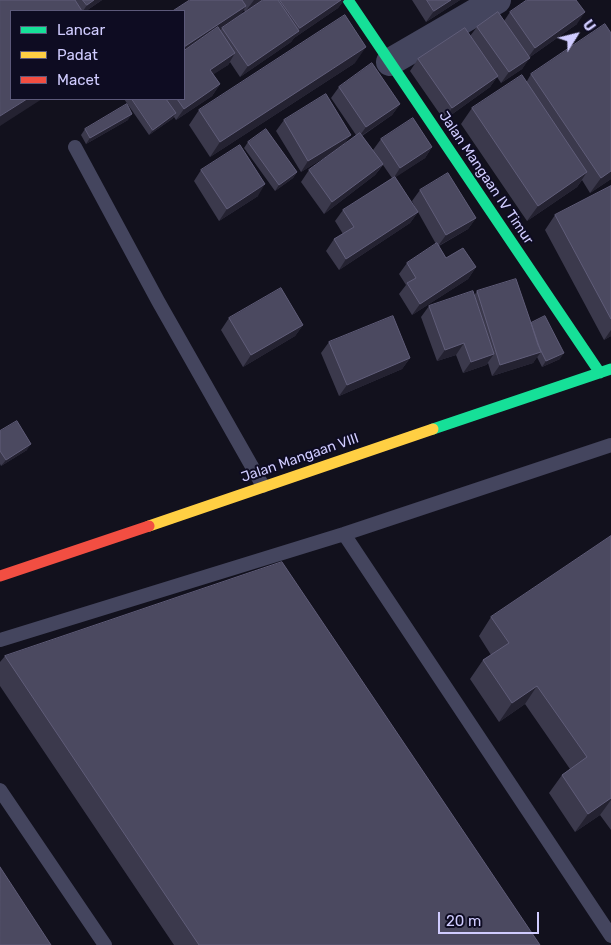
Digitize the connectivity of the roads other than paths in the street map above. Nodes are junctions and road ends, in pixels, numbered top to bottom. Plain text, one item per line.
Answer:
1 (348, 0) edge
2 (498, 0) edge
3 (390, 62) junction
4 (75, 147) dead end
5 (611, 369) edge
6 (600, 373) junction
7 (611, 446) edge
8 (263, 486) junction
9 (344, 534) junction
10 (0, 576) edge
11 (0, 640) edge
12 (0, 790) edge
13 (611, 936) edge
14 (105, 945) edge

1 - 3 street, Jalan Mangaan IV Timur
2 - 3 street
3 - 6 street, Jalan Mangaan IV Timur
4 - 8 lane
5 - 6 street, Jalan Mangaan VIII
6 - 8 street, Jalan Mangaan VIII
7 - 9 lane
8 - 10 street, Jalan Mangaan VIII
9 - 11 lane
9 - 13 lane
12 - 14 lane

